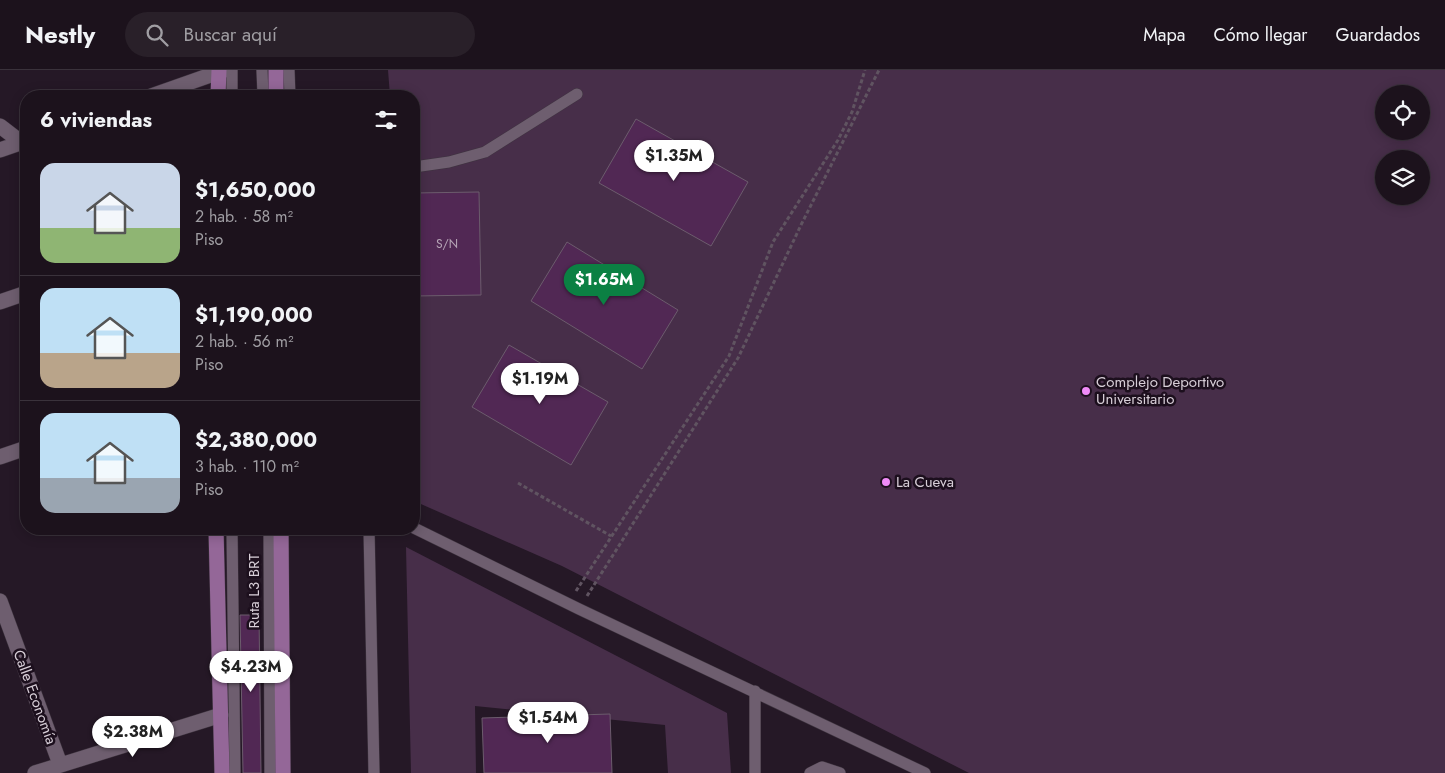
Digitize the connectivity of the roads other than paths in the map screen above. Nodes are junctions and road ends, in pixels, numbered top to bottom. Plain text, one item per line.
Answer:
1 (224, 70) edge
2 (262, 70) edge
3 (276, 70) edge
4 (289, 70) edge
5 (168, 90) edge
6 (219, 90) edge
7 (230, 90) edge
8 (263, 90) edge
9 (276, 90) edge
10 (290, 90) edge
11 (577, 94) dead end
12 (0, 126) edge
13 (20, 140) edge
14 (20, 144) edge
15 (0, 150) edge
16 (420, 166) edge
17 (20, 295) edge
18 (0, 302) edge
19 (20, 450) edge
20 (0, 457) edge
21 (420, 531) edge
22 (216, 535) edge
23 (232, 535) edge
24 (269, 535) edge
25 (281, 535) edge
26 (369, 535) edge
27 (0, 601) edge
28 (755, 692) junction
29 (221, 715) junction
30 (60, 764) junction
31 (35, 773) edge
32 (222, 773) edge
33 (235, 773) edge
34 (270, 773) edge
35 (283, 773) edge
36 (374, 773) edge
37 (755, 773) edge
38 (810, 773) edge
39 (840, 773) edge
40 (925, 773) edge

1 - 5 street
1 - 6 main road
1 - 7 lane
2 - 8 lane
3 - 9 main road
4 - 10 lane
11 - 16 lane
12 - 13 street
14 - 15 street
17 - 18 street
19 - 20 street
21 - 28 lane
22 - 29 main road
23 - 33 lane
24 - 34 lane, Ruta L3 BRT
25 - 35 main road
26 - 36 lane
27 - 30 street, Calle Economía
28 - 37 lane
28 - 40 lane
29 - 30 street
29 - 32 main road
30 - 31 street
38 - 39 lane

